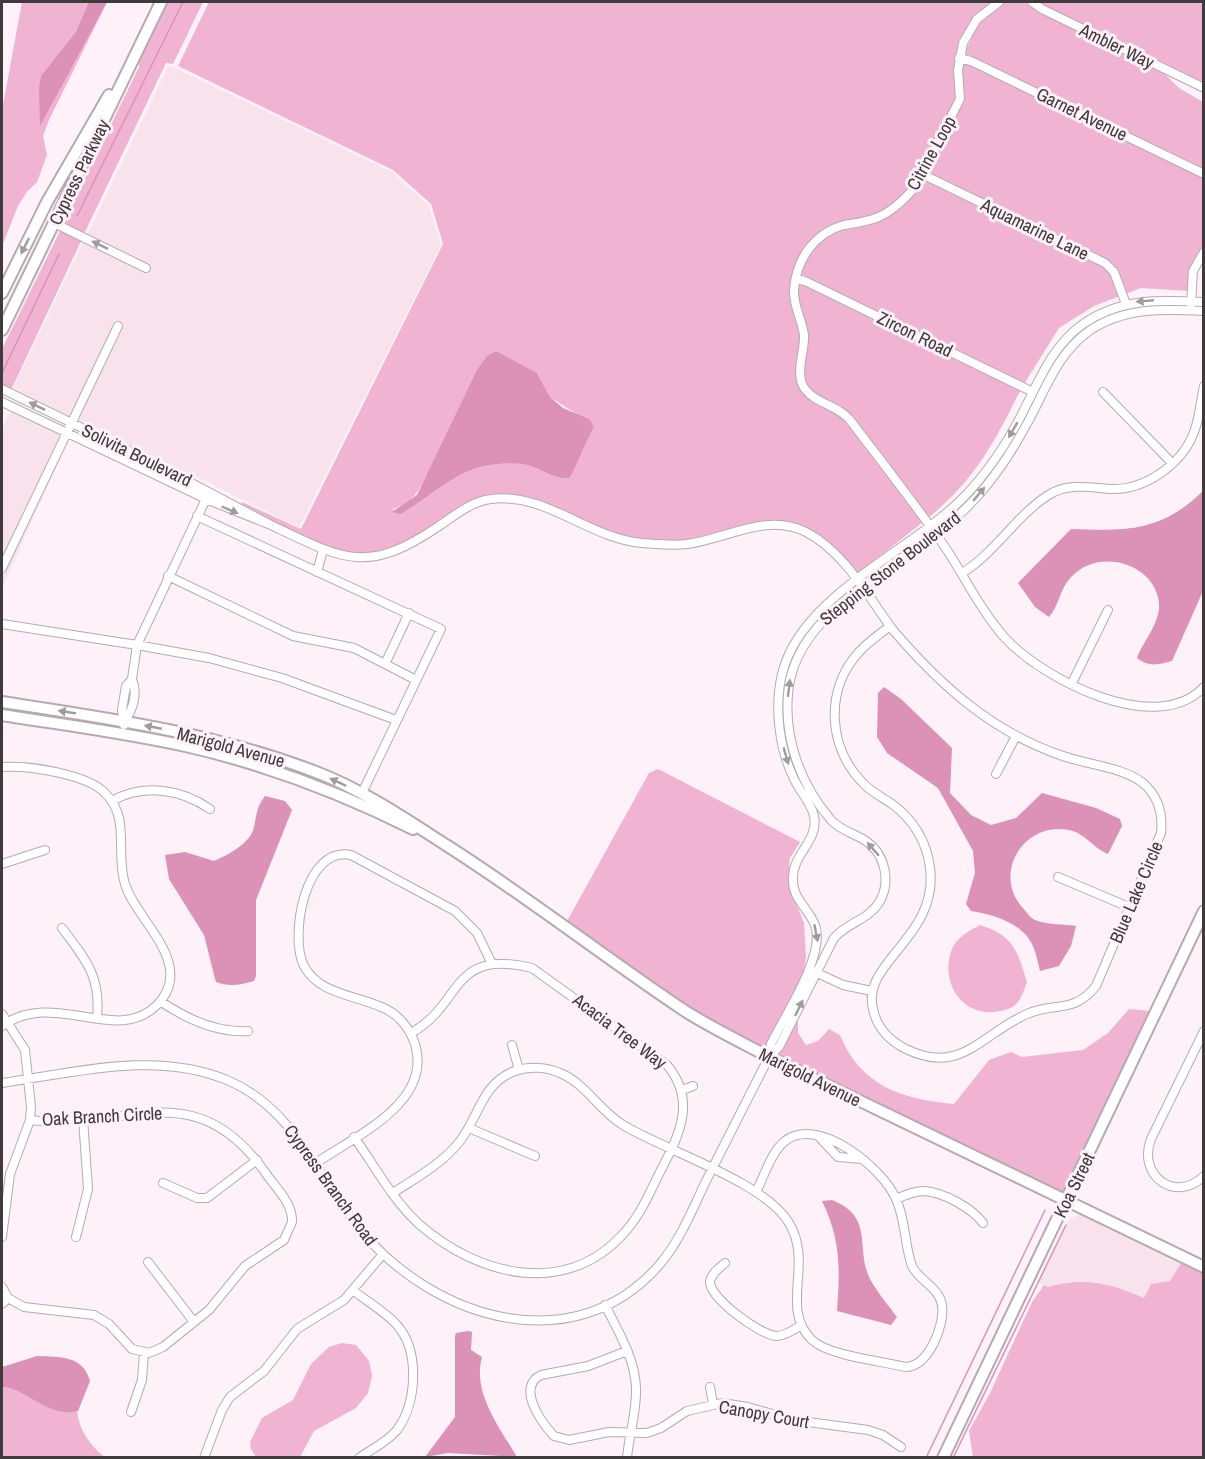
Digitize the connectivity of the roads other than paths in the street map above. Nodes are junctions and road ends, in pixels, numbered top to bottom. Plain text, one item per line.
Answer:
1 (161, 2) edge
2 (999, 2) edge
3 (1032, 2) edge
4 (155, 13) junction
5 (959, 58) junction
6 (1203, 88) edge
7 (922, 174) junction
8 (1203, 174) edge
9 (54, 223) junction
10 (1203, 252) edge
11 (146, 268) dead end
12 (796, 279) junction
13 (2, 293) edge
14 (1203, 302) edge
15 (1126, 304) junction
16 (1191, 306) junction
17 (1203, 311) edge
18 (118, 326) dead end
19 (2, 330) edge
20 (1203, 386) edge
21 (2, 388) edge
22 (1033, 392) junction
23 (1103, 393) dead end
24 (2, 402) edge
25 (72, 423) junction
26 (67, 434) junction
27 (1172, 463) junction
28 (206, 499) junction
29 (197, 516) junction
30 (271, 525) junction
31 (930, 527) junction
32 (936, 534) junction
33 (323, 550) junction
34 (2, 568) edge
35 (317, 572) junction
36 (962, 573) junction
37 (168, 576) junction
38 (857, 581) junction
39 (862, 589) junction
40 (1108, 610) dead end
41 (409, 614) junction
42 (2, 624) edge
43 (890, 626) junction
44 (137, 645) junction
45 (385, 664) junction
46 (416, 680) junction
47 (1072, 683) junction
48 (1203, 687) edge
49 (2, 702) edge
50 (2, 715) edge
51 (396, 720) junction
52 (125, 721) junction
53 (123, 734) junction
54 (1016, 736) junction
55 (2, 767) edge
56 (996, 774) dead end
57 (362, 793) junction
58 (112, 801) junction
59 (210, 809) dead end
60 (443, 843) junction
61 (45, 850) dead end
62 (2, 864) edge
63 (1058, 877) dead end
64 (1131, 908) junction
65 (1203, 911) edge
66 (62, 928) dead end
67 (492, 964) junction
68 (813, 970) junction
69 (872, 991) junction
70 (160, 1001) junction
71 (2, 1014) edge
72 (97, 1018) junction
73 (4, 1024) edge
74 (248, 1030) dead end
75 (1203, 1031) edge
76 (411, 1034) junction
77 (512, 1045) dead end
78 (769, 1057) junction
79 (519, 1070) junction
80 (28, 1079) junction
81 (2, 1083) edge
82 (693, 1086) dead end
83 (682, 1090) junction
84 (83, 1119) junction
85 (30, 1120) junction
86 (469, 1128) junction
87 (354, 1137) junction
88 (13, 1138) dead end
89 (22, 1141) junction
90 (671, 1149) junction
91 (535, 1156) dead end
92 (257, 1160) junction
93 (316, 1163) junction
94 (712, 1170) junction
95 (1203, 1176) edge
96 (163, 1183) dead end
97 (756, 1192) junction
98 (393, 1193) junction
99 (896, 1199) junction
100 (1066, 1201) junction
101 (983, 1223) dead end
102 (2, 1237) edge
103 (76, 1237) dead end
104 (383, 1254) junction
105 (148, 1262) dead end
106 (725, 1263) dead end
107 (1203, 1267) edge
108 (2, 1287) edge
109 (353, 1290) junction
110 (8, 1298) junction
111 (2, 1304) edge
112 (605, 1305) junction
113 (194, 1322) junction
114 (801, 1325) junction
115 (627, 1351) junction
116 (144, 1353) junction
117 (710, 1387) dead end
118 (713, 1404) junction
119 (132, 1412) dead end
120 (630, 1432) junction
121 (901, 1447) dead end
122 (204, 1458) edge
123 (359, 1458) edge
124 (627, 1458) edge
125 (943, 1458) edge

1 - 4 main road, Cypress Parkway
2 - 5 street, Citrine Loop
3 - 6 street, Ambler Way
4 - 9 main road, Cypress Parkway
4 -> 13 main road, Cypress Parkway
5 - 7 street, Citrine Loop
5 - 8 street, Garnet Avenue
7 - 12 street, Citrine Loop
7 - 15 street, Aquamarine Lane
11 -> 9 street
9 - 19 main road, Cypress Parkway
10 - 16 street
12 - 22 street, Zircon Road
12 - 31 street, Citrine Loop
14 - 16 street, Stepping Stone Boulevard
16 -> 15 street, Stepping Stone Boulevard
15 - 22 street, Stepping Stone Boulevard
16 - 17 street, Stepping Stone Boulevard
32 -> 16 street, Stepping Stone Boulevard
18 - 25 street
20 - 27 street
25 -> 21 street, Solivita Boulevard
22 -> 31 street, Stepping Stone Boulevard
23 - 27 street
24 - 26 street, Solivita Boulevard
25 - 26 street
25 - 30 street, Solivita Boulevard
26 - 28 street, Solivita Boulevard
26 - 34 street
27 - 36 street
28 - 29 street
28 -> 30 street, Solivita Boulevard
29 - 35 street
29 - 37 street
30 - 33 street, Solivita Boulevard
31 - 32 street
31 - 38 street, Stepping Stone Boulevard
32 - 36 street
32 - 39 street, Stepping Stone Boulevard
33 - 35 street
33 - 38 street, Solivita Boulevard
35 - 41 street
36 - 47 street
37 - 44 street
37 - 45 street
38 - 39 street, Blue Lake Circle
38 -> 68 street, Stepping Stone Boulevard
39 - 43 street, Blue Lake Circle
68 -> 39 street, Stepping Stone Boulevard
40 - 47 street
41 - 45 street
41 - 46 street
42 - 44 street
43 - 54 street, Blue Lake Circle
43 - 69 street
44 - 51 street
44 - 52 street
45 - 46 street
46 - 51 street
47 - 48 street
52 -> 49 main road, Marigold Avenue
50 - 53 main road, Marigold Avenue
51 - 57 street
52 - 53 street
57 -> 52 main road, Marigold Avenue
53 - 60 main road, Marigold Avenue
54 - 56 street
54 - 64 street, Blue Lake Circle
55 - 58 street
57 - 60 main road, Marigold Avenue
58 - 59 street
58 - 70 street
60 - 78 main road, Marigold Avenue
61 - 62 street
63 - 64 street
64 - 69 street, Blue Lake Circle
65 - 100 main road, Koa Street
66 - 72 street
67 - 76 street, Acacia Tree Way
67 - 76 street
67 - 83 street, Acacia Tree Way
68 - 69 street
68 - 78 street, Stepping Stone Boulevard
70 - 72 street
70 - 74 street
71 - 73 street, Oak Branch Circle
72 - 73 street
73 - 80 street, Oak Branch Circle
75 - 95 street
76 - 87 street
77 - 79 street
78 - 94 street, Cypress Branch Road
78 - 100 main road, Marigold Avenue
79 - 86 street
79 - 90 street
80 - 81 street, Cypress Branch Road
80 - 85 street, Oak Branch Circle
80 - 93 street, Cypress Branch Road
82 - 83 street
83 - 90 street
84 - 85 street, Oak Branch Circle
84 - 92 street, Oak Branch Circle
84 - 103 street
85 - 89 street, Oak Branch Circle
86 - 91 street
86 - 98 street
87 - 93 street
87 - 98 street
88 - 89 street
89 - 102 street, Oak Branch Circle
90 - 94 street
90 - 98 street
92 - 96 street
92 - 113 street, Oak Branch Circle
93 - 104 street, Cypress Branch Road
94 - 97 street
94 - 112 street, Cypress Branch Road
97 - 99 street
97 - 114 street
99 - 101 street
99 - 114 street
100 - 107 main road, Marigold Avenue
100 - 125 main road, Koa Street
104 - 109 street
104 - 112 street, Cypress Branch Road
105 - 113 street
106 - 114 street
108 - 110 street
109 - 122 street
109 - 123 street
110 - 111 street
110 - 116 street
112 - 115 street
113 - 116 street, Oak Branch Circle
115 - 120 street
115 - 120 street, Canopy Court
116 - 119 street
117 - 118 street
118 - 120 street, Canopy Court
118 - 121 street, Canopy Court
120 - 124 street

